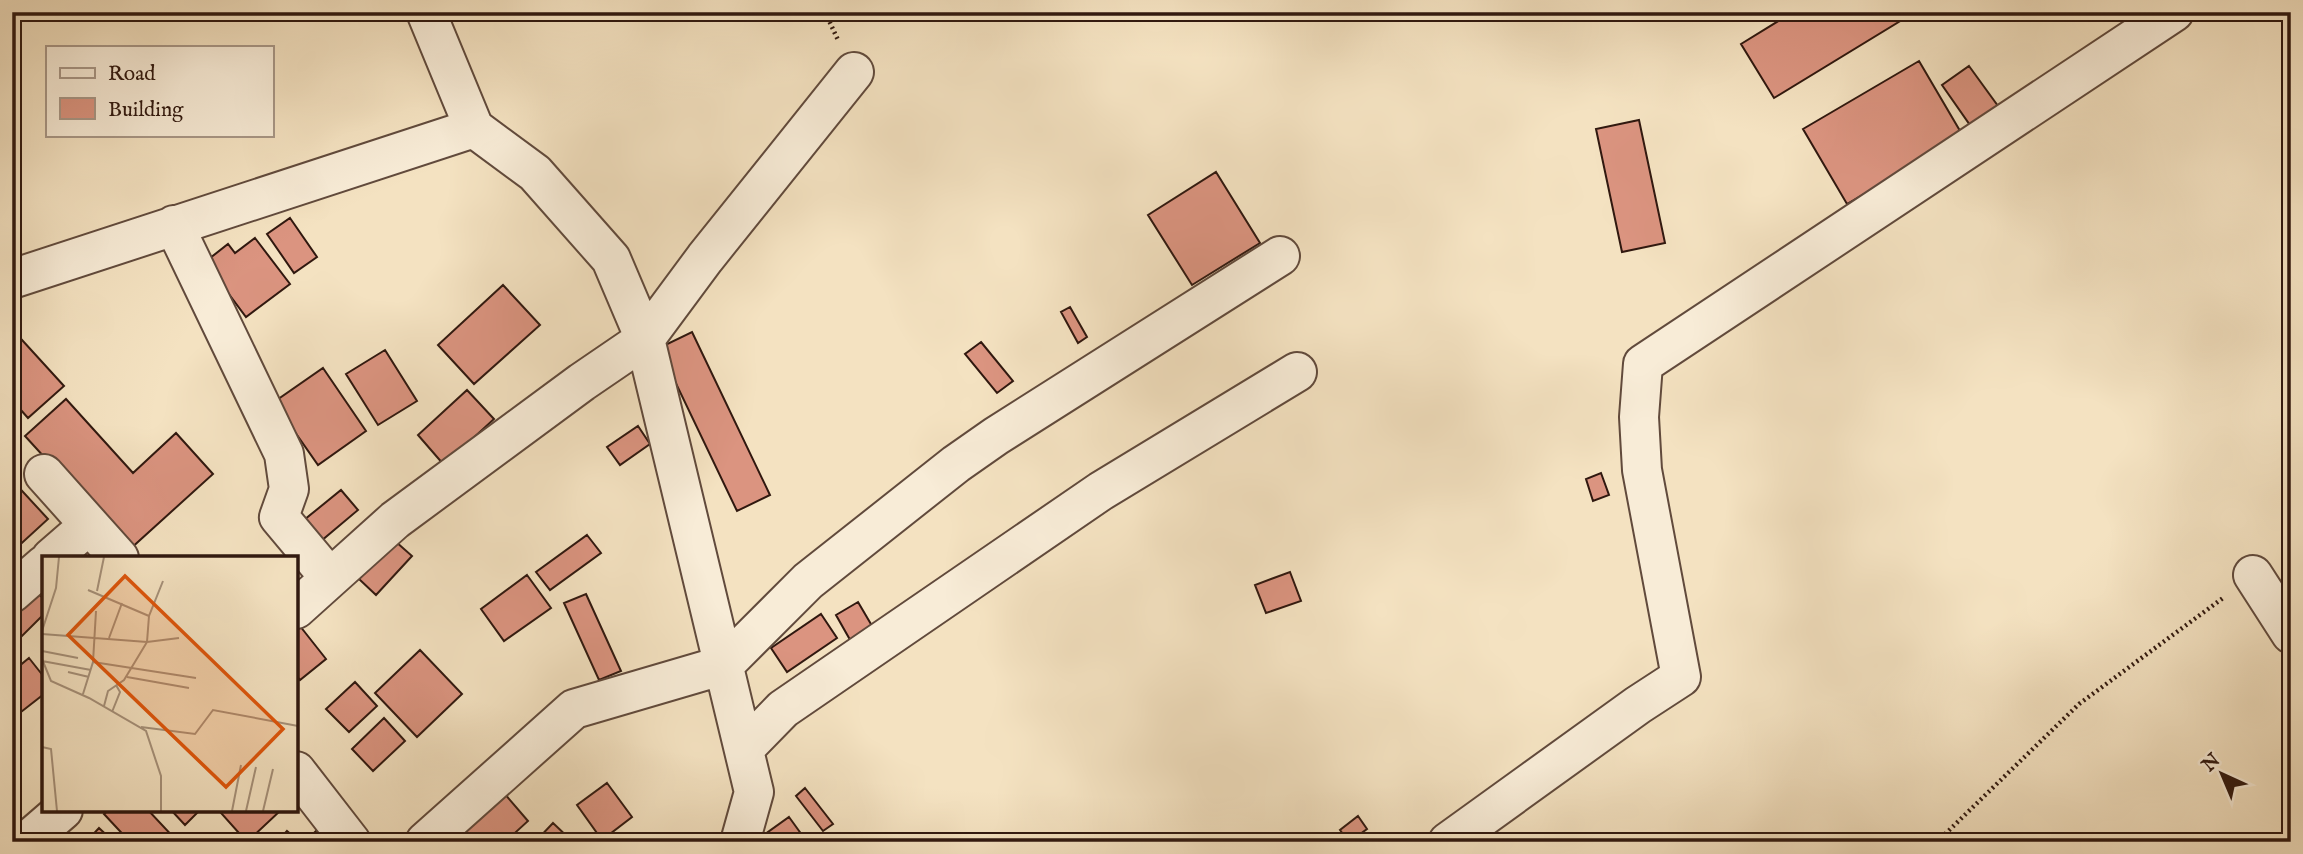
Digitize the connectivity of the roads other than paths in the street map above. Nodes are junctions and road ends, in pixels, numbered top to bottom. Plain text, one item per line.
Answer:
1 (426, 12) edge
2 (2174, 12) edge
3 (855, 72) dead end
4 (474, 128) junction
5 (174, 225) junction
6 (1280, 256) dead end
7 (12, 279) edge
8 (645, 339) junction
9 (1297, 372) dead end
10 (44, 474) dead end
11 (89, 524) junction
12 (53, 556) edge
13 (116, 556) edge
14 (42, 567) edge
15 (2253, 575) road end
16 (330, 578) junction
17 (12, 593) edge
18 (298, 607) edge
19 (2291, 634) edge
20 (723, 665) junction
21 (744, 748) junction
22 (298, 774) edge
23 (61, 812) edge
24 (26, 842) edge
25 (351, 842) edge
26 (425, 842) edge
27 (740, 842) edge
28 (1448, 842) edge

1 - 4 street
2 - 28 street
3 - 8 street
4 - 5 street
4 - 8 street
5 - 7 street
5 - 16 street
6 - 20 street
8 - 16 street
8 - 20 street
9 - 21 street
10 - 11 street
11 - 12 street
11 - 13 street
14 - 17 street
15 - 19 street
16 - 18 street
20 - 21 street
20 - 26 street
21 - 27 street
22 - 25 street
23 - 24 street

